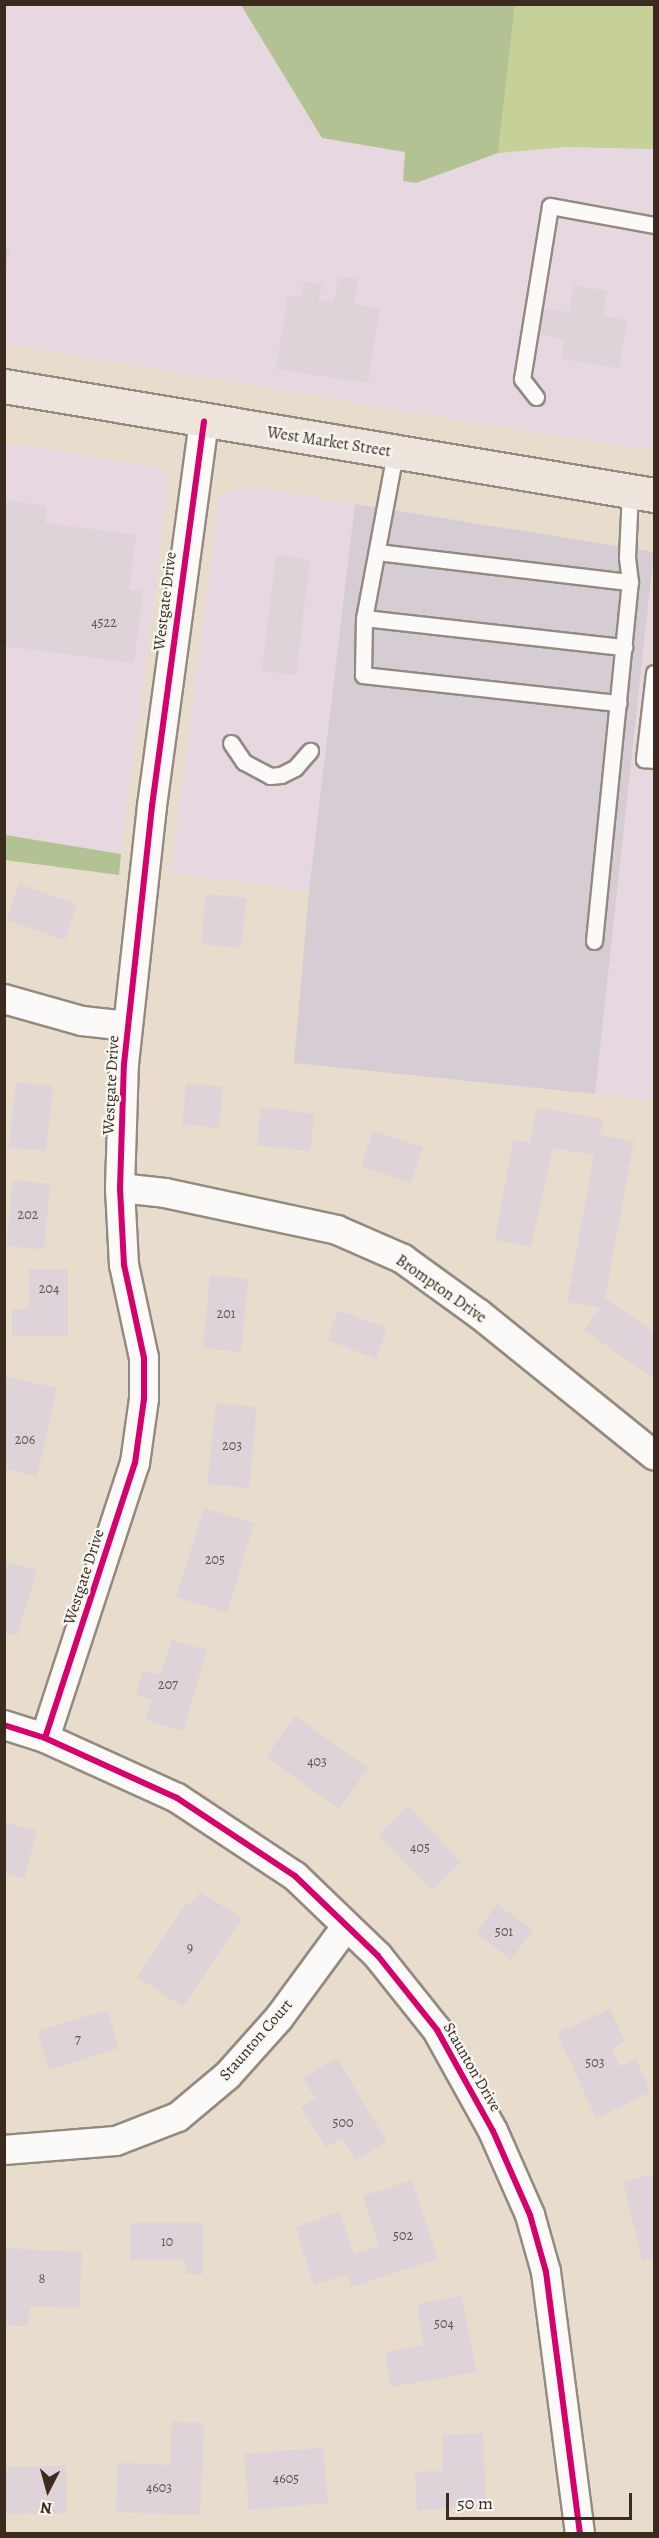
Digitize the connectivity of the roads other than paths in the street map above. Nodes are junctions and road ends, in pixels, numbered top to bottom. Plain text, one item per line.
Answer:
1 (654, 225) edge
2 (4, 386) edge
3 (536, 397) dead end
4 (204, 422) junction
5 (395, 453) junction
6 (642, 493) edge
7 (377, 552) junction
8 (630, 582) junction
9 (364, 618) junction
10 (624, 647) junction
11 (654, 673) edge
12 (618, 703) junction
13 (231, 744) dead end
14 (310, 751) dead end
15 (654, 760) edge
16 (594, 941) dead end
17 (4, 999) edge
18 (128, 1026) junction
19 (120, 1188) junction
20 (654, 1455) edge
21 (4, 1725) edge
22 (45, 1738) junction
23 (345, 1928) junction
24 (4, 2150) edge
25 (580, 2534) edge

1 - 3 lane
2 - 4 main road, West Market Street
4 - 5 main road, West Market Street
4 - 18 street, Westgate Drive
5 - 6 main road, West Market Street
5 - 7 lane
6 - 8 lane
7 - 8 lane
7 - 9 lane
8 - 10 lane
9 - 10 lane
9 - 12 lane
10 - 12 lane
11 - 15 lane
12 - 16 lane
13 - 14 lane
17 - 18 street
18 - 19 street, Westgate Drive
19 - 20 street, Brompton Drive
19 - 22 street, Westgate Drive
21 - 22 street, Staunton Drive
22 - 23 street, Staunton Drive
23 - 24 street, Staunton Court
23 - 25 street, Staunton Drive

